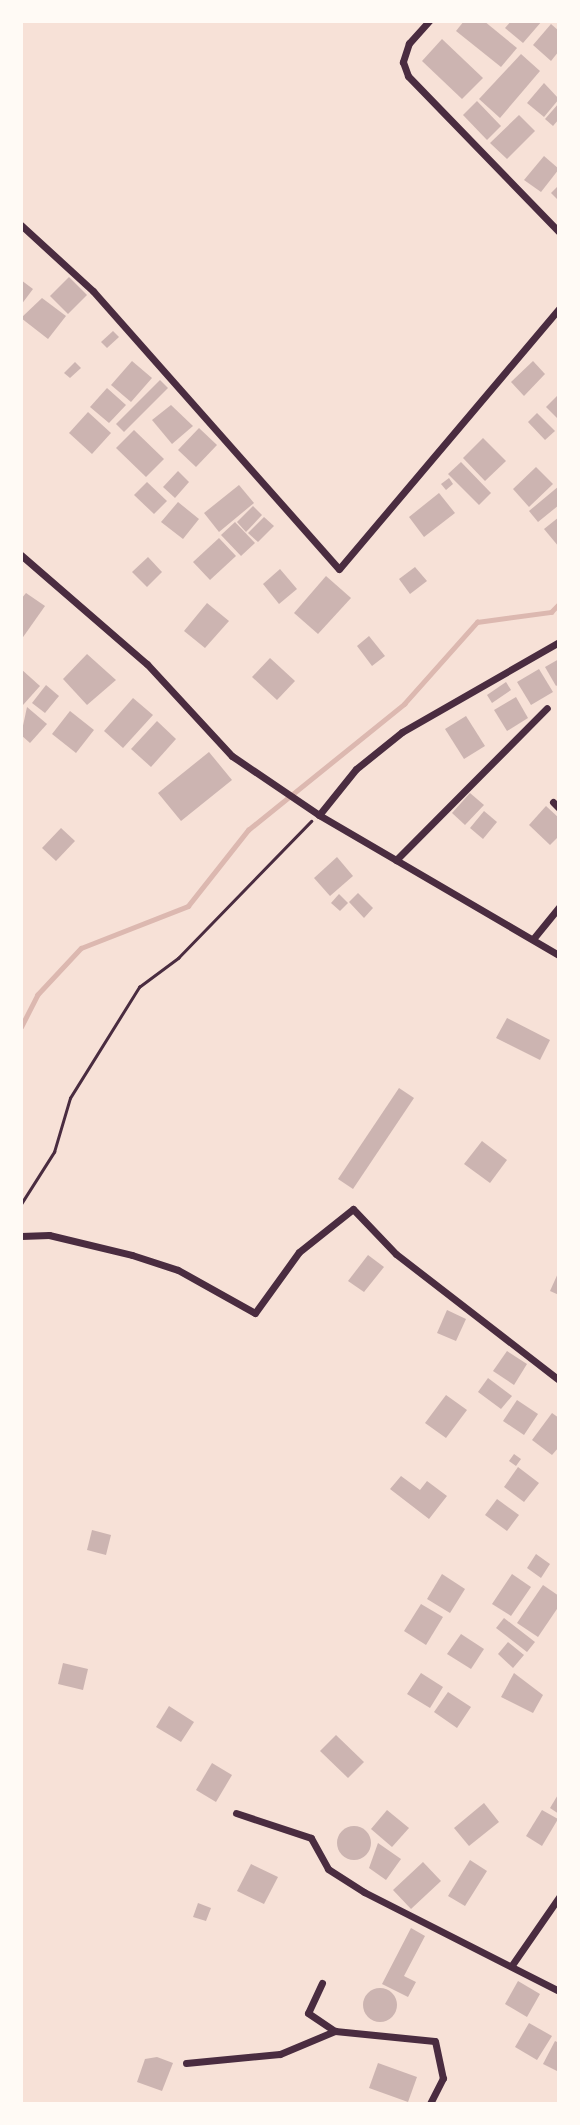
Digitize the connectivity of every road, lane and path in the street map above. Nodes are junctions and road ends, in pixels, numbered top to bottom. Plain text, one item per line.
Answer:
1 (429, 21) edge
2 (21, 225) edge
3 (559, 232) edge
4 (559, 309) edge
5 (21, 555) edge
6 (559, 642) edge
7 (547, 708) dead end
8 (319, 815) junction
9 (396, 860) junction
10 (559, 907) edge
11 (533, 939) junction
12 (559, 956) edge
13 (21, 1204) edge
14 (21, 1236) edge
15 (559, 1380) edge
16 (236, 1813) dead end
17 (559, 1897) edge
18 (512, 1965) junction
19 (322, 1983) dead end
20 (559, 1990) edge
21 (335, 2031) junction
22 (186, 2063) dead end
23 (430, 2104) edge

1 - 3 street
2 - 4 street
5 - 8 street
6 - 8 street
7 - 9 street
8 - 9 street
8 - 13 path
9 - 11 street
10 - 11 street
11 - 12 street
14 - 15 street
16 - 18 street
17 - 18 street
18 - 20 street
19 - 21 street
21 - 22 street
21 - 23 street

